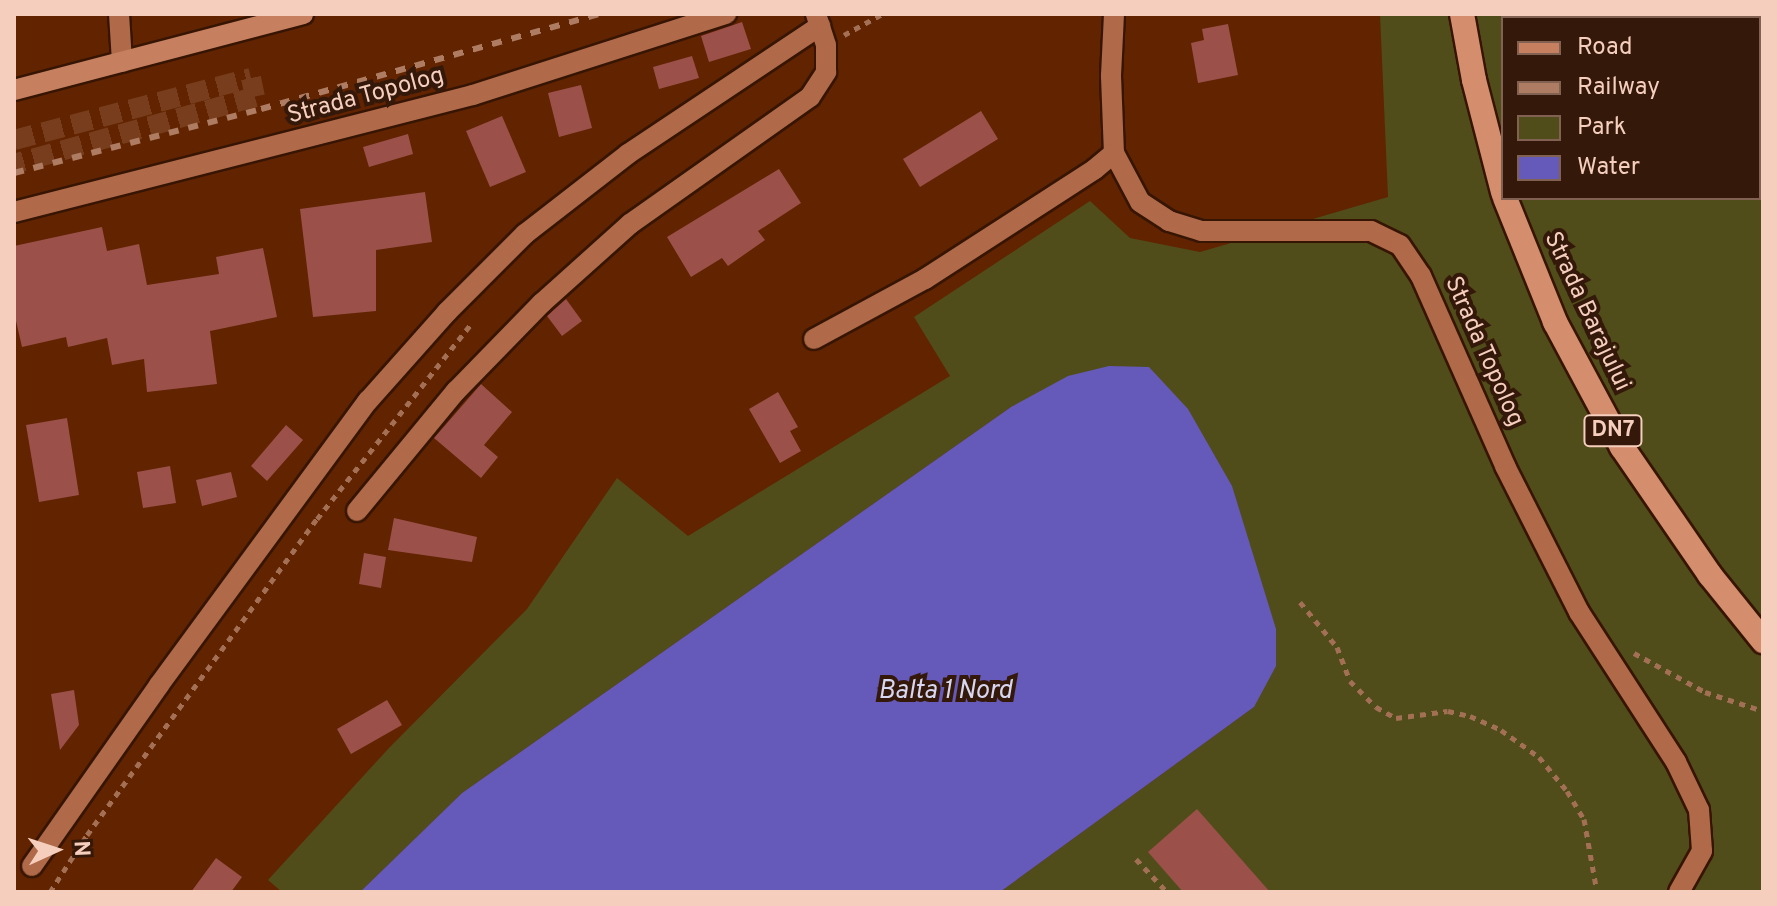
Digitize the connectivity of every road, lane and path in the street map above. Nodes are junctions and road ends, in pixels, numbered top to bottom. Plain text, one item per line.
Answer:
1 (119, 14) edge
2 (303, 14) edge
3 (726, 14) edge
4 (1114, 14) edge
5 (1462, 14) edge
6 (818, 20) edge
7 (122, 62) junction
8 (14, 90) edge
9 (1114, 153) junction
10 (1501, 184) edge
11 (1506, 200) edge
12 (14, 212) edge
13 (814, 339) dead end
14 (357, 511) dead end
15 (1300, 602) dead end
16 (1763, 641) edge
17 (1630, 651) dead end
18 (1763, 711) edge
19 (1136, 859) dead end
20 (32, 866) dead end
21 (1167, 892) edge
22 (1597, 892) edge
23 (1679, 892) edge

1 - 7 street
2 - 7 main road
3 - 12 street, Strada Topolog
4 - 9 street, Strada Topolog
5 - 10 highway
6 - 14 street
6 - 20 street
7 - 8 main road
9 - 13 street
9 - 23 street, Strada Topolog
11 - 16 highway, Strada Barajului / DN7
15 - 22 path
17 - 18 path
19 - 21 path

